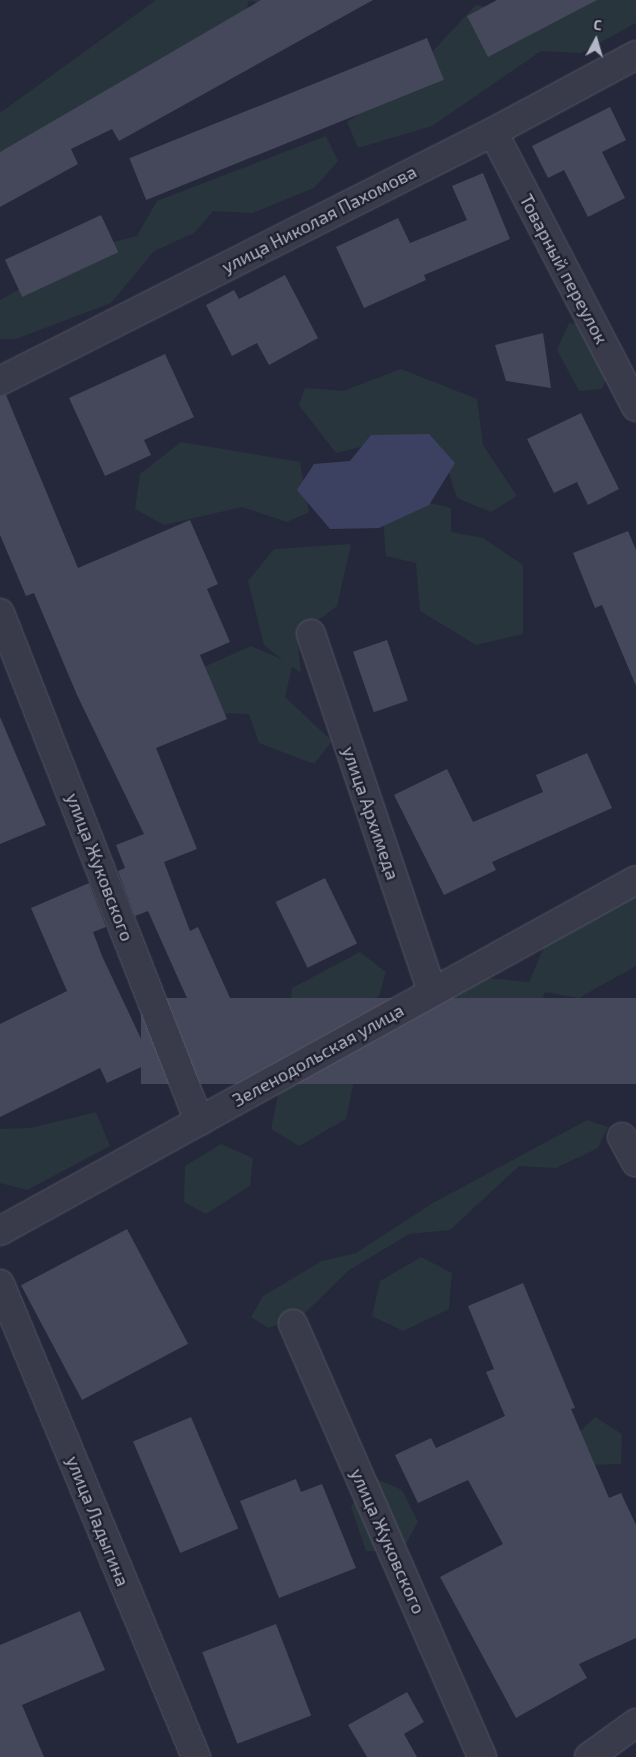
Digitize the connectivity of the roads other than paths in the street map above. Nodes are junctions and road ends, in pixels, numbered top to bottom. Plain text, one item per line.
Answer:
1 (636, 55) edge
2 (493, 132) junction
3 (0, 381) edge
4 (636, 407) edge
5 (0, 614) edge
6 (311, 634) dead end
7 (636, 880) edge
8 (432, 992) junction
9 (199, 1121) junction
10 (622, 1137) dead end
11 (636, 1162) edge
12 (0, 1231) edge
13 (0, 1284) edge
14 (293, 1324) dead end
15 (636, 1723) edge
16 (196, 1757) edge
17 (482, 1757) edge
18 (589, 1757) edge

1 - 2 street, улица Николая Пахомова
2 - 3 street, улица Николая Пахомова
2 - 4 street, Товарный переулок
5 - 9 street, улица Жуковского
6 - 8 street, улица Архимеда
7 - 8 street, Зеленодольская улица
8 - 9 street, Зеленодольская улица
9 - 12 street, Зеленодольская улица
10 - 11 street
13 - 16 street, улица Ладыгина
14 - 17 street, улица Жуковского
15 - 18 street

